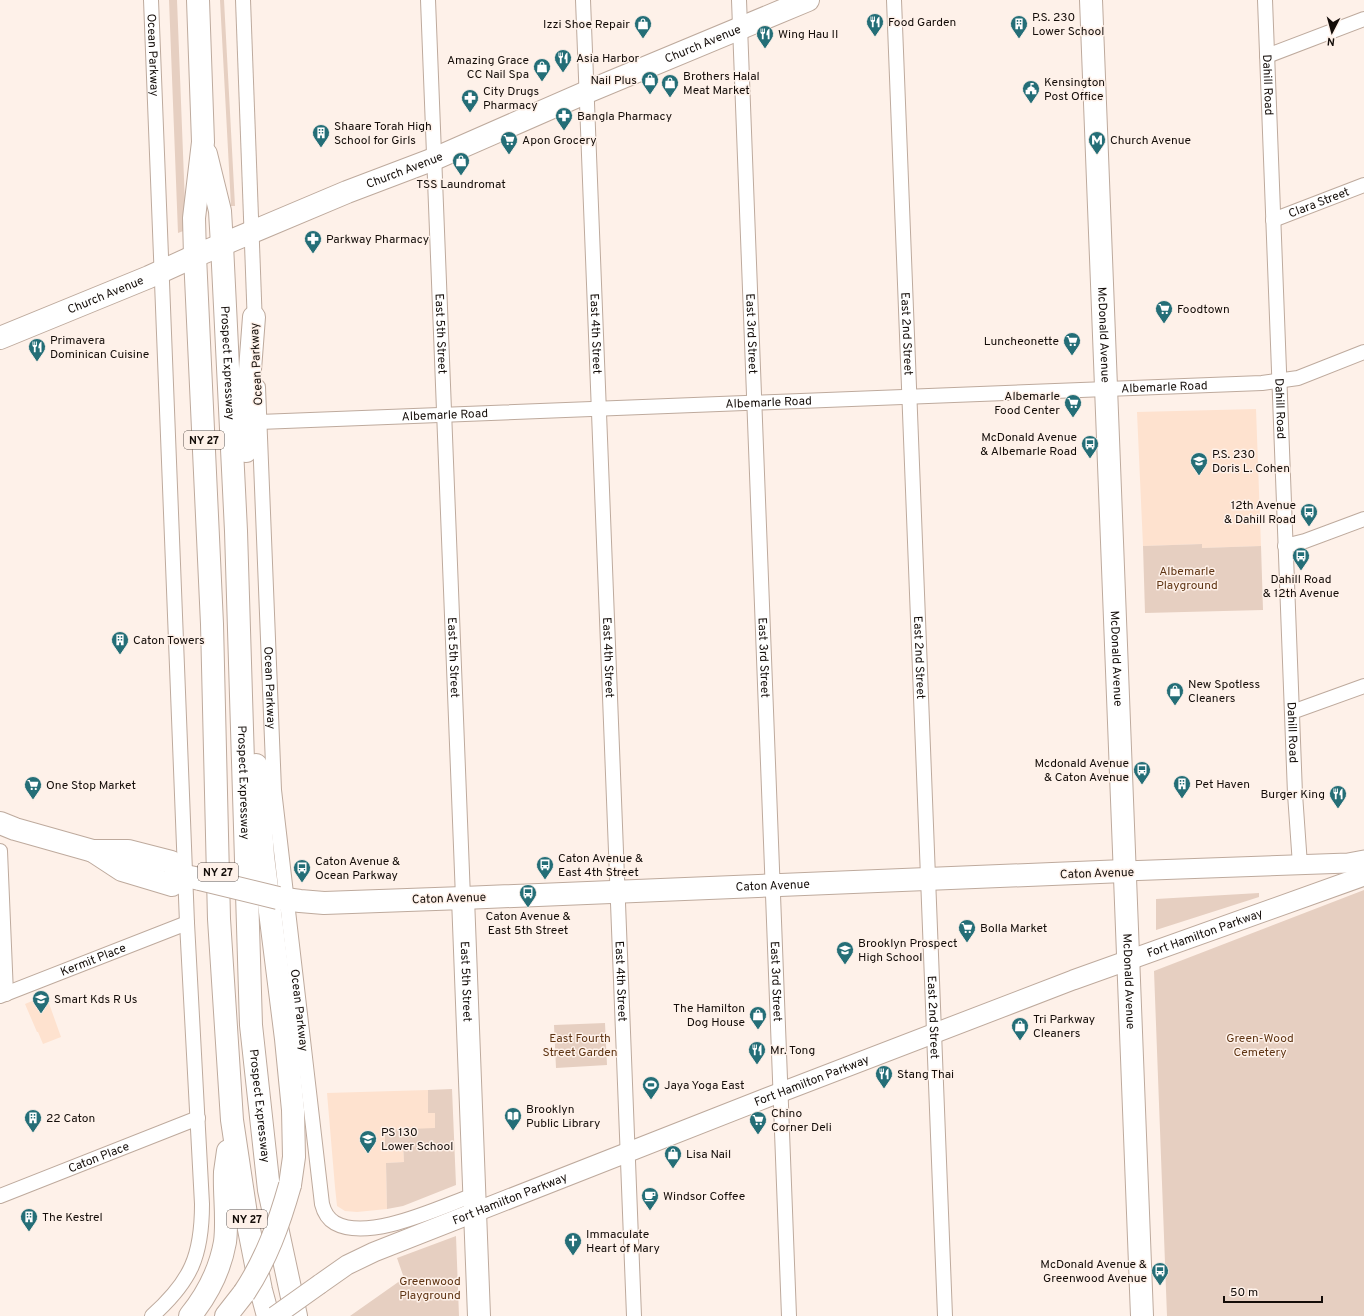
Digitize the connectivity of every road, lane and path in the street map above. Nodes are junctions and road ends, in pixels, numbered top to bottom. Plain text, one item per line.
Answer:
1 (151, 0) edge
2 (198, 0) edge
3 (243, 0) edge
4 (428, 0) edge
5 (583, 0) edge
6 (739, 0) edge
7 (808, 0) edge
8 (894, 0) edge
9 (1091, 0) edge
10 (1264, 0) edge
11 (1364, 19) edge
12 (740, 28) junction
13 (1267, 56) junction
14 (587, 92) junction
15 (203, 142) junction
16 (434, 159) junction
17 (1364, 185) edge
18 (1273, 220) junction
19 (252, 232) junction
20 (222, 245) junction
21 (195, 256) junction
22 (163, 271) junction
23 (254, 317) junction
24 (0, 338) edge
25 (1364, 352) edge
26 (1279, 380) junction
27 (1106, 389) junction
28 (909, 397) junction
29 (754, 403) junction
30 (599, 409) junction
31 (443, 415) junction
32 (259, 422) junction
33 (1364, 519) edge
34 (236, 531) junction
35 (1285, 546) junction
36 (1364, 686) edge
37 (1292, 712) junction
38 (241, 724) junction
39 (0, 823) edge
40 (0, 851) edge
41 (1364, 860) edge
42 (1300, 864) junction
43 (1124, 872) junction
44 (1364, 876) edge
45 (193, 877) junction
46 (928, 879) junction
47 (773, 885) junction
48 (618, 891) junction
49 (463, 898) junction
50 (283, 899) junction
51 (187, 923) junction
52 (1129, 961) junction
53 (3, 995) edge
54 (934, 1034) junction
55 (780, 1093) junction
56 (198, 1118) junction
57 (232, 1120) junction
58 (628, 1153) junction
59 (0, 1196) edge
60 (474, 1204) junction
61 (152, 1316) edge
62 (190, 1316) edge
63 (226, 1316) edge
64 (268, 1316) edge
65 (275, 1316) edge
66 (296, 1316) edge
67 (479, 1316) edge
68 (634, 1316) edge
69 (790, 1316) edge
70 (945, 1316) edge
71 (1142, 1316) edge

1 - 22 street, Ocean Parkway
2 - 15 main road
3 - 19 street, Ocean Parkway
4 - 16 street, East 5th Street
5 - 14 street, East 4th Street
6 - 12 street, East 3rd Street
7 - 12 main road, Church Avenue
8 - 28 street, East 2nd Street
9 - 27 main road, McDonald Avenue
10 - 13 street, Dahill Road
11 - 13 street
12 - 14 main road, Church Avenue
12 - 29 street, East 3rd Street
13 - 18 street, Dahill Road
14 - 16 main road, Church Avenue
14 - 30 street, East 4th Street
15 - 20 main road
15 - 21 main road
16 - 19 main road, Church Avenue
16 - 31 street, East 5th Street
17 - 18 street, Clara Street
18 - 26 street, Dahill Road
19 - 20 main road, Church Avenue
19 - 23 street, Ocean Parkway
20 - 21 main road, Church Avenue
20 - 34 main road, Prospect Expressway
21 - 22 main road, Church Avenue
21 - 57 main road, NY 27
22 - 24 main road, Church Avenue
22 - 45 street, Ocean Parkway
23 - 32 street, Ocean Parkway
23 - 34 main road
25 - 26 street, Albemarle Road
26 - 27 street, Albemarle Road
26 - 35 street, Dahill Road
27 - 28 street, Albemarle Road
27 - 43 main road, McDonald Avenue
28 - 29 street, Albemarle Road
28 - 46 street, East 2nd Street
29 - 30 street, Albemarle Road
29 - 47 street, East 3rd Street
30 - 31 street, Albemarle Road
30 - 48 street, East 4th Street
31 - 32 street, Albemarle Road
31 - 49 street, East 5th Street
32 - 50 street, Ocean Parkway
33 - 35 street
34 - 38 main road, Prospect Expressway
35 - 37 street, Dahill Road
36 - 37 street
37 - 42 street, Dahill Road
38 - 63 main road, bridge
38 - 66 main road, Prospect Expressway
39 - 45 main road, NY 27
40 - 53 street
41 - 42 main road, Caton Avenue
42 - 43 main road, Caton Avenue
43 - 46 main road, Caton Avenue
43 - 52 main road, McDonald Avenue
44 - 52 main road, Fort Hamilton Parkway
45 - 50 main road, Caton Avenue / NY 27, bridge
45 - 51 street, Ocean Parkway
46 - 47 main road, Caton Avenue
46 - 54 street, East 2nd Street
47 - 48 main road, Caton Avenue
47 - 55 street, East 3rd Street
48 - 49 main road, Caton Avenue
48 - 58 street, East 4th Street
49 - 50 main road, Caton Avenue / NY 27
49 - 60 main road, East 5th Street
50 - 60 street, Ocean Parkway
51 - 53 street, Kermit Place
51 - 56 street, Ocean Parkway
52 - 54 main road, Fort Hamilton Parkway
52 - 71 main road, McDonald Avenue
54 - 55 main road, Fort Hamilton Parkway
54 - 70 street, East 2nd Street
55 - 58 main road, Fort Hamilton Parkway
55 - 69 street, East 3rd Street
56 - 59 street, Caton Place
56 - 61 street, Ocean Parkway
57 - 62 main road
57 - 64 main road, NY 27
58 - 60 main road, Fort Hamilton Parkway
58 - 68 street, East 4th Street
60 - 65 main road, Fort Hamilton Parkway, bridge
60 - 67 main road, East 5th Street

